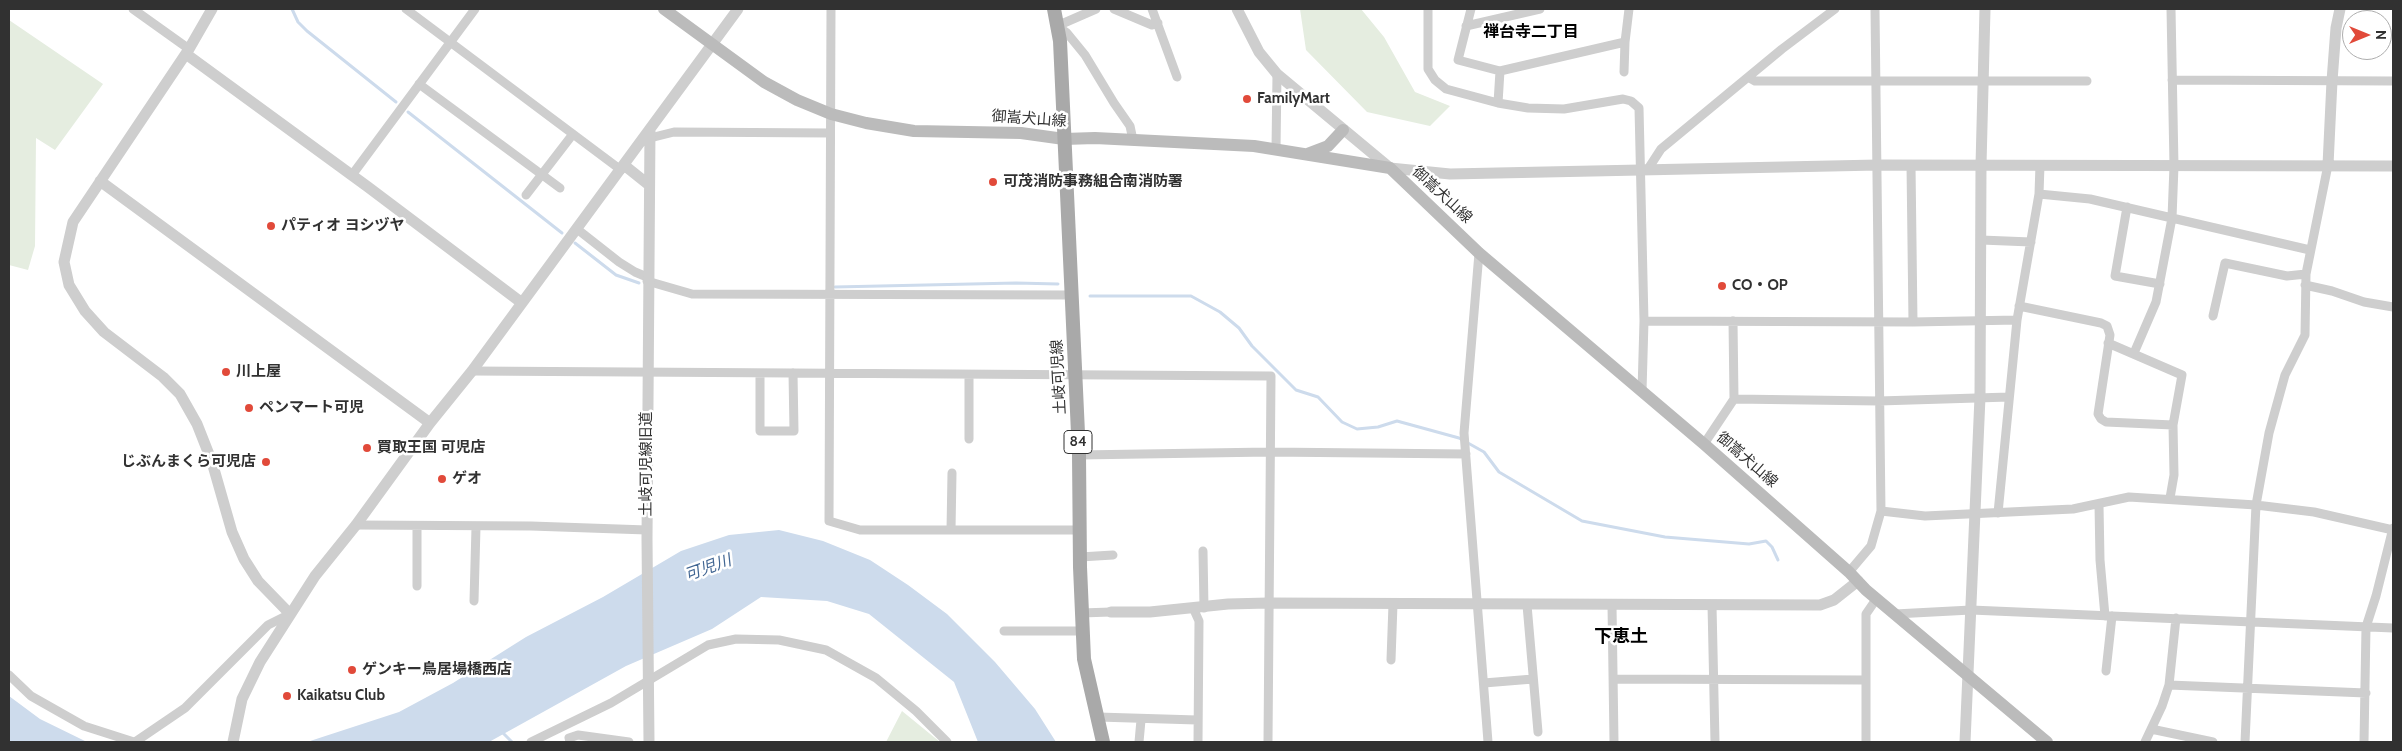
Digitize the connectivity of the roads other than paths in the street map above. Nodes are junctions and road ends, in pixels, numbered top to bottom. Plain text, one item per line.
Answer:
1 (133, 9) edge
2 (212, 9) edge
3 (406, 9) edge
4 (475, 9) edge
5 (664, 9) edge
6 (738, 9) edge
7 (831, 9) edge
8 (1054, 9) edge
9 (1096, 9) edge
10 (1114, 9) edge
11 (1152, 9) edge
12 (1237, 9) edge
13 (1428, 9) edge
14 (1472, 9) edge
15 (1540, 9) edge
16 (1629, 9) edge
17 (1835, 9) edge
18 (1875, 9) edge
19 (1985, 9) edge
20 (2171, 9) edge
21 (2340, 9) edge
22 (1158, 23) junction
23 (1058, 26) junction
24 (1466, 26) junction
25 (450, 42) junction
26 (1624, 42) junction
27 (712, 44) junction
28 (188, 52) junction
29 (1500, 71) junction
30 (1624, 72) dead end
31 (1277, 74) junction
32 (1177, 77) dead end
33 (1748, 77) junction
34 (2172, 80) junction
35 (1877, 81) junction
36 (1983, 81) junction
37 (2087, 81) dead end
38 (2332, 81) junction
39 (2393, 81) edge
40 (419, 84) junction
41 (1498, 103) junction
42 (831, 114) junction
43 (1343, 130) junction
44 (650, 133) junction
45 (830, 133) junction
46 (573, 134) junction
47 (1064, 139) junction
48 (1132, 140) junction
49 (1276, 149) junction
50 (1307, 154) junction
51 (1911, 165) junction
52 (1981, 165) junction
53 (2040, 165) junction
54 (1878, 166) junction
55 (2174, 166) junction
56 (2328, 166) junction
57 (2393, 166) edge
58 (622, 168) junction
59 (1390, 168) junction
60 (1645, 169) junction
61 (352, 175) junction
62 (542, 175) junction
63 (100, 181) junction
64 (649, 185) junction
65 (560, 188) dead end
66 (2039, 194) junction
67 (526, 195) dead end
68 (2127, 207) junction
69 (2172, 218) junction
70 (577, 229) junction
71 (1981, 240) junction
72 (2031, 242) junction
73 (2310, 250) junction
74 (1480, 253) junction
75 (2306, 274) junction
76 (648, 279) junction
77 (2160, 284) junction
78 (2305, 285) junction
79 (829, 294) junction
80 (1072, 295) junction
81 (522, 303) junction
82 (2019, 306) junction
83 (2393, 307) edge
84 (2213, 316) dead end
85 (1981, 320) junction
86 (2017, 320) junction
87 (1644, 321) junction
88 (1733, 321) junction
89 (1878, 321) junction
90 (1913, 322) junction
91 (2108, 343) junction
92 (2134, 353) junction
93 (472, 371) junction
94 (760, 372) junction
95 (793, 373) junction
96 (829, 373) junction
97 (648, 374) junction
98 (1076, 374) junction
99 (969, 375) junction
100 (1642, 391) junction
101 (1980, 397) junction
102 (2009, 397) junction
103 (1734, 399) junction
104 (1879, 401) junction
105 (430, 423) junction
106 (2173, 426) junction
107 (969, 439) dead end
108 (1704, 444) junction
109 (1269, 452) junction
110 (1466, 454) junction
111 (1079, 455) junction
112 (952, 473) dead end
113 (2170, 498) junction
114 (2099, 505) junction
115 (2256, 505) junction
116 (1882, 512) junction
117 (1998, 513) junction
118 (1975, 514) junction
119 (356, 525) junction
120 (417, 526) junction
121 (476, 527) junction
122 (2393, 529) edge
123 (952, 530) junction
124 (1079, 530) junction
125 (647, 534) junction
126 (1203, 551) dead end
127 (1113, 555) dead end
128 (1080, 557) junction
129 (1854, 576) junction
130 (417, 586) dead end
131 (1877, 598) junction
132 (474, 601) dead end
133 (1268, 603) junction
134 (1393, 604) junction
135 (1612, 604) junction
136 (1478, 605) junction
137 (1527, 605) junction
138 (1712, 605) junction
139 (1199, 609) junction
140 (1971, 610) junction
141 (1111, 612) joint
142 (1082, 613) junction
143 (290, 614) junction
144 (1895, 614) junction
145 (2109, 616) junction
146 (2176, 618) junction
147 (2251, 621) junction
148 (2366, 627) junction
149 (2393, 628) edge
150 (1004, 631) dead end
151 (1083, 631) junction
152 (1391, 660) dead end
153 (2106, 671) dead end
154 (9, 675) edge
155 (1968, 675) junction
156 (1533, 678) junction
157 (1614, 679) junction
158 (1714, 679) junction
159 (1865, 680) junction
160 (648, 682) junction
161 (1484, 683) junction
162 (2169, 685) junction
163 (2248, 688) junction
164 (2366, 693) junction
165 (1098, 717) junction
166 (1141, 720) junction
167 (1197, 720) junction
168 (2151, 729) junction
169 (1538, 732) dead end
170 (134, 742) edge
171 (233, 742) edge
172 (531, 742) edge
173 (570, 742) edge
174 (629, 742) edge
175 (649, 742) edge
176 (947, 742) edge
177 (1103, 742) edge
178 (1139, 742) edge
179 (1198, 742) edge
180 (1268, 742) edge
181 (1488, 742) edge
182 (1614, 742) edge
183 (1715, 742) edge
184 (1866, 742) edge
185 (1965, 742) edge
186 (2048, 742) edge
187 (2145, 742) edge
188 (2213, 742) edge
189 (2245, 742) edge
190 (2364, 742) edge

1 - 28 street
2 - 28 street
3 - 25 street
4 - 25 street
5 - 27 main road, 御嵩犬山線
6 - 27 street
7 - 42 street
8 - 23 main road, 土岐可児線 / 84
9 - 23 street
10 - 22 street
11 - 22 street
12 - 31 street
13 - 41 street
14 - 24 street
15 - 24 street
16 - 26 street
17 - 33 street
18 - 35 street
19 - 36 street
20 - 34 street
21 - 38 street
22 - 32 street
23 - 47 main road, 土岐可児線 / 84
23 - 48 street
24 - 29 street
25 - 40 street
25 - 46 street
26 - 29 street
26 - 30 street
27 - 42 main road, 御嵩犬山線
27 - 44 street
28 - 61 street
28 - 63 street
29 - 41 street
31 - 43 street
31 - 49 street
33 - 35 street
33 - 60 street
34 - 38 street
34 - 55 street
35 - 36 street
35 - 54 street
36 - 37 street
36 - 52 street
38 - 39 street
38 - 56 street
40 - 61 street
40 - 62 street
41 - 60 street
42 - 45 street
42 - 47 main road, 御嵩犬山線
43 - 50 main road
43 - 59 street
44 - 45 street
44 - 58 street
44 - 64 street, 土岐可児線旧道
45 - 79 street
46 - 58 street
46 - 62 street
47 - 48 main road, 御嵩犬山線
47 - 80 main road, 土岐可児線 / 84
48 - 49 main road, 御嵩犬山線
49 - 50 main road, 御嵩犬山線
50 - 59 main road, 御嵩犬山線
51 - 52 street
51 - 54 street
51 - 90 street
52 - 53 street
52 - 71 street
53 - 55 street
53 - 66 street
54 - 60 street
54 - 89 street
55 - 56 street
55 - 69 street
56 - 57 street
56 - 73 street
58 - 64 street
58 - 70 street
59 - 60 street
59 - 74 main road, 御嵩犬山線
60 - 87 street
61 - 81 street
62 - 65 street
62 - 67 street
63 - 105 street
63 - 143 street
64 - 76 street, 土岐可児線旧道
66 - 68 street
66 - 72 street
68 - 69 street
68 - 77 street
69 - 73 street
69 - 77 street
70 - 76 street
70 - 81 street
71 - 72 street
71 - 85 street
72 - 82 street
73 - 75 street
74 - 100 main road, 御嵩犬山線
74 - 110 street
75 - 78 street
75 - 84 street
76 - 79 street
76 - 97 street, 土岐可児線旧道
77 - 92 street
78 - 83 street
78 - 115 street
79 - 80 street
79 - 96 street
80 - 98 main road, 土岐可児線 / 84
81 - 93 street
82 - 86 street
82 - 91 street
85 - 86 street
85 - 90 street
85 - 101 street
86 - 102 street
87 - 88 street
87 - 100 street
88 - 89 street
88 - 103 street
89 - 90 street
89 - 104 street
91 - 92 street
91 - 106 street
92 - 106 street
93 - 97 street
93 - 105 street
94 - 95 street
94 - 95 street
94 - 97 street
95 - 96 street
96 - 99 street
96 - 123 street
97 - 125 street, 土岐可児線旧道
98 - 99 street
98 - 109 street
98 - 111 main road, 土岐可児線 / 84
99 - 107 street
100 - 108 main road, 御嵩犬山線
101 - 102 street
101 - 104 street
101 - 118 street
102 - 117 street
103 - 104 street
103 - 108 street
104 - 116 street
105 - 119 street
106 - 113 street
108 - 129 main road, 御嵩犬山線
109 - 110 street
109 - 111 street
109 - 133 street
110 - 136 street
111 - 124 main road, 土岐可児線 / 84
112 - 123 street
113 - 114 street
113 - 115 street
114 - 117 street
114 - 145 street
115 - 122 street
115 - 147 street
116 - 118 street
116 - 129 street
117 - 118 street
118 - 140 street
119 - 120 street
119 - 143 street
120 - 121 street
120 - 130 street
121 - 125 street
121 - 132 street
122 - 148 street
123 - 124 street
124 - 128 main road, 土岐可児線 / 84
125 - 160 street, 土岐可児線旧道
126 - 139 street
127 - 128 street
128 - 142 main road, 土岐可児線 / 84
129 - 131 main road, 御嵩犬山線
129 - 138 street
131 - 144 main road, 御嵩犬山線
131 - 159 street
133 - 134 street
133 - 139 street
133 - 180 street
134 - 136 street
134 - 152 street
135 - 137 street
135 - 138 street
135 - 157 street
136 - 137 street
136 - 161 street
137 - 156 street
138 - 158 street
139 - 141 street
139 - 167 street
140 - 144 street
140 - 145 street
140 - 155 street
141 - 142 street
142 - 151 main road, 土岐可児線 / 84
143 - 170 street
143 - 171 street
144 - 155 main road, 御嵩犬山線
145 - 146 street
145 - 153 street
146 - 147 street
146 - 162 street
147 - 148 street
147 - 163 street
148 - 149 street
148 - 164 street
150 - 151 street
151 - 165 main road, 土岐可児線 / 84
154 - 170 street
155 - 185 street
155 - 186 main road, 御嵩犬山線
156 - 161 street
156 - 169 street
157 - 158 street
157 - 182 street
158 - 159 street
158 - 183 street
159 - 184 street
160 - 172 street
160 - 175 street, 土岐可児線旧道
160 - 176 street
161 - 181 street
162 - 163 street
162 - 168 street
163 - 164 street
163 - 189 street
164 - 190 street
165 - 166 street
165 - 177 main road, 土岐可児線 / 84
166 - 167 street
166 - 178 street
167 - 179 street
168 - 187 street
168 - 188 street
173 - 174 street

